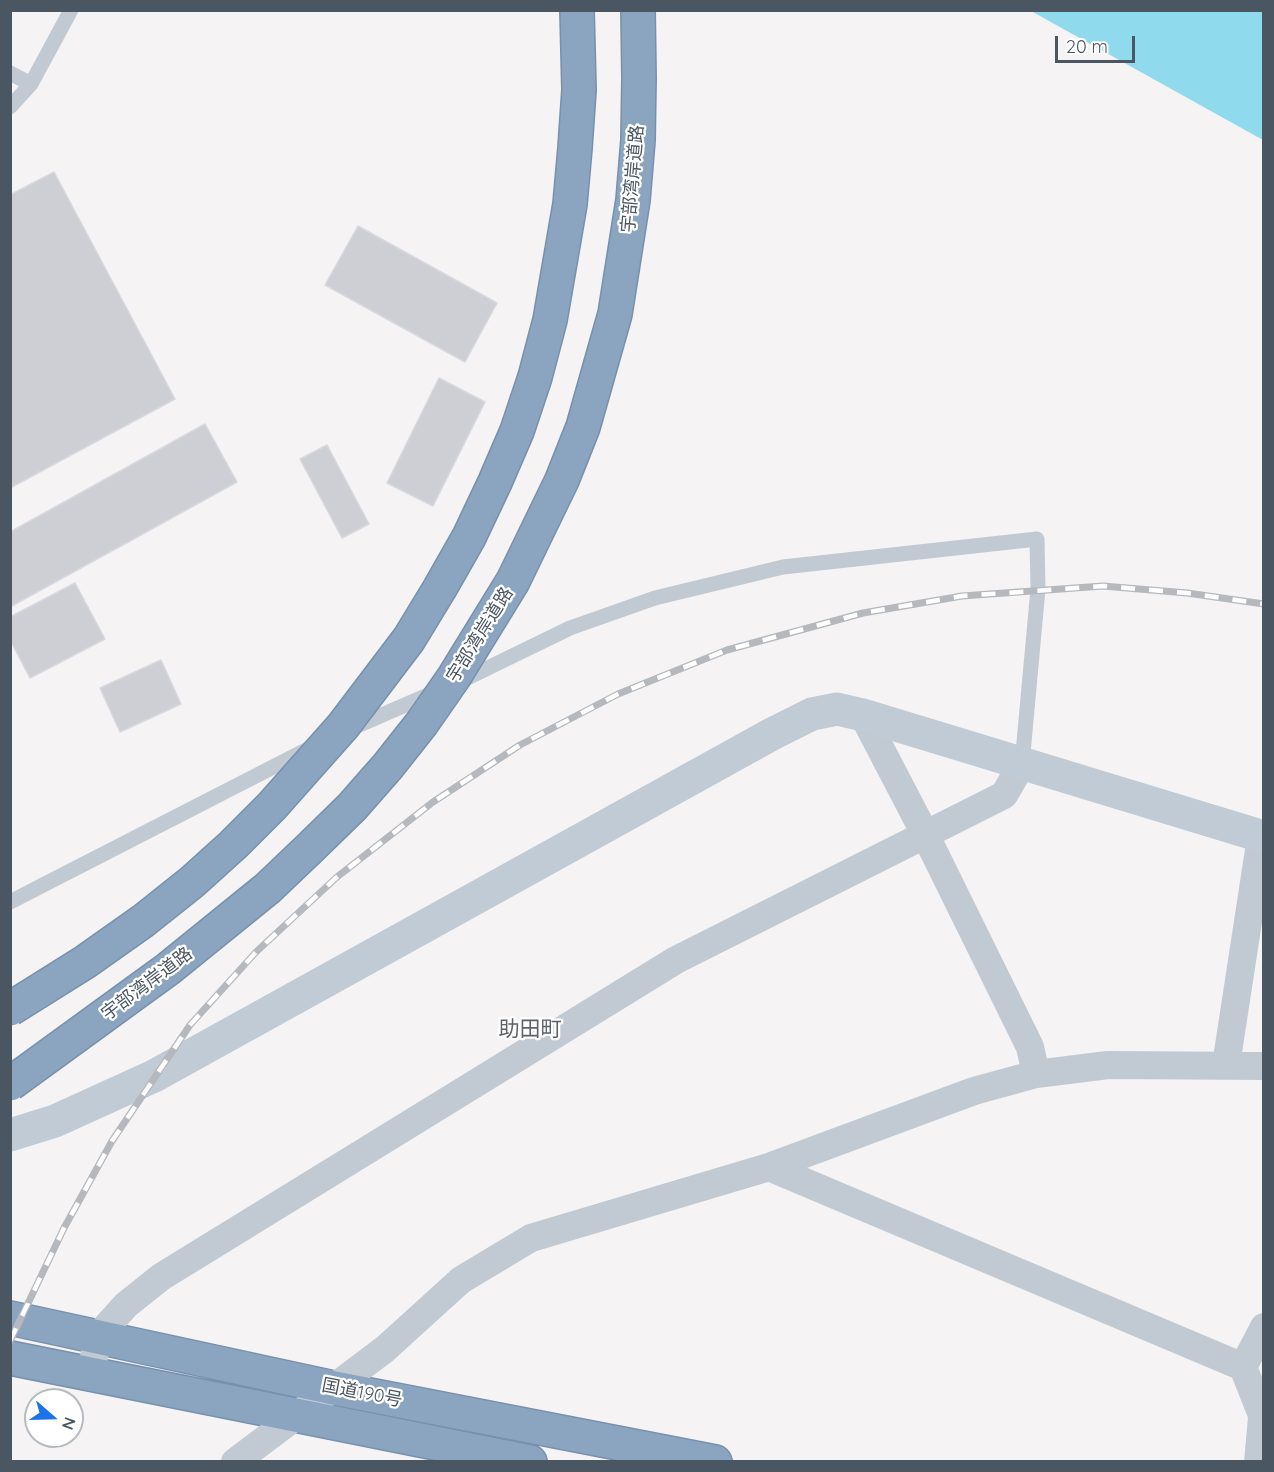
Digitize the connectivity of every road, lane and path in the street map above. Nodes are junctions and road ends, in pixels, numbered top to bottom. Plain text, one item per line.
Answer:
1 (71, 10) edge
2 (577, 10) edge
3 (638, 10) edge
4 (10, 73) edge
5 (31, 84) junction
6 (10, 107) edge
7 (863, 715) junction
8 (1022, 764) junction
9 (925, 834) junction
10 (1262, 837) edge
11 (10, 902) edge
12 (10, 1009) edge
13 (1226, 1065) junction
14 (1263, 1066) edge
15 (1036, 1074) junction
16 (10, 1083) edge
17 (10, 1135) edge
18 (769, 1167) junction
19 (10, 1318) edge
20 (1263, 1327) edge
21 (98, 1336) junction
22 (10, 1358) edge
23 (1243, 1367) junction
24 (91, 1373) junction
25 (334, 1388) junction
26 (297, 1414) junction
27 (1263, 1419) edge
28 (493, 1458) edge
29 (235, 1461) edge
30 (530, 1461) edge
31 (715, 1461) edge
32 (1258, 1461) edge

1 - 5 lane
2 - 12 highway, bridge
3 - 16 highway, 宇部湾岸道路, bridge
4 - 5 lane
5 - 6 lane
7 - 8 street
7 - 9 street
7 - 17 street
8 - 9 street
8 - 10 street
8 - 11 lane
9 - 15 street
9 - 21 street
10 - 13 street
13 - 14 street
13 - 15 street
15 - 18 street
18 - 23 street
18 - 25 street
19 - 21 highway, 国道190号
20 - 23 street
21 - 24 street
21 - 25 highway, 国道190号
22 - 24 highway, 国道190号
23 - 27 street
24 - 26 highway, 国道190号
25 - 26 street
25 - 31 highway, 国道190号
26 - 28 highway, 国道190号
26 - 29 street
27 - 32 street
28 - 30 highway, 国道190号

